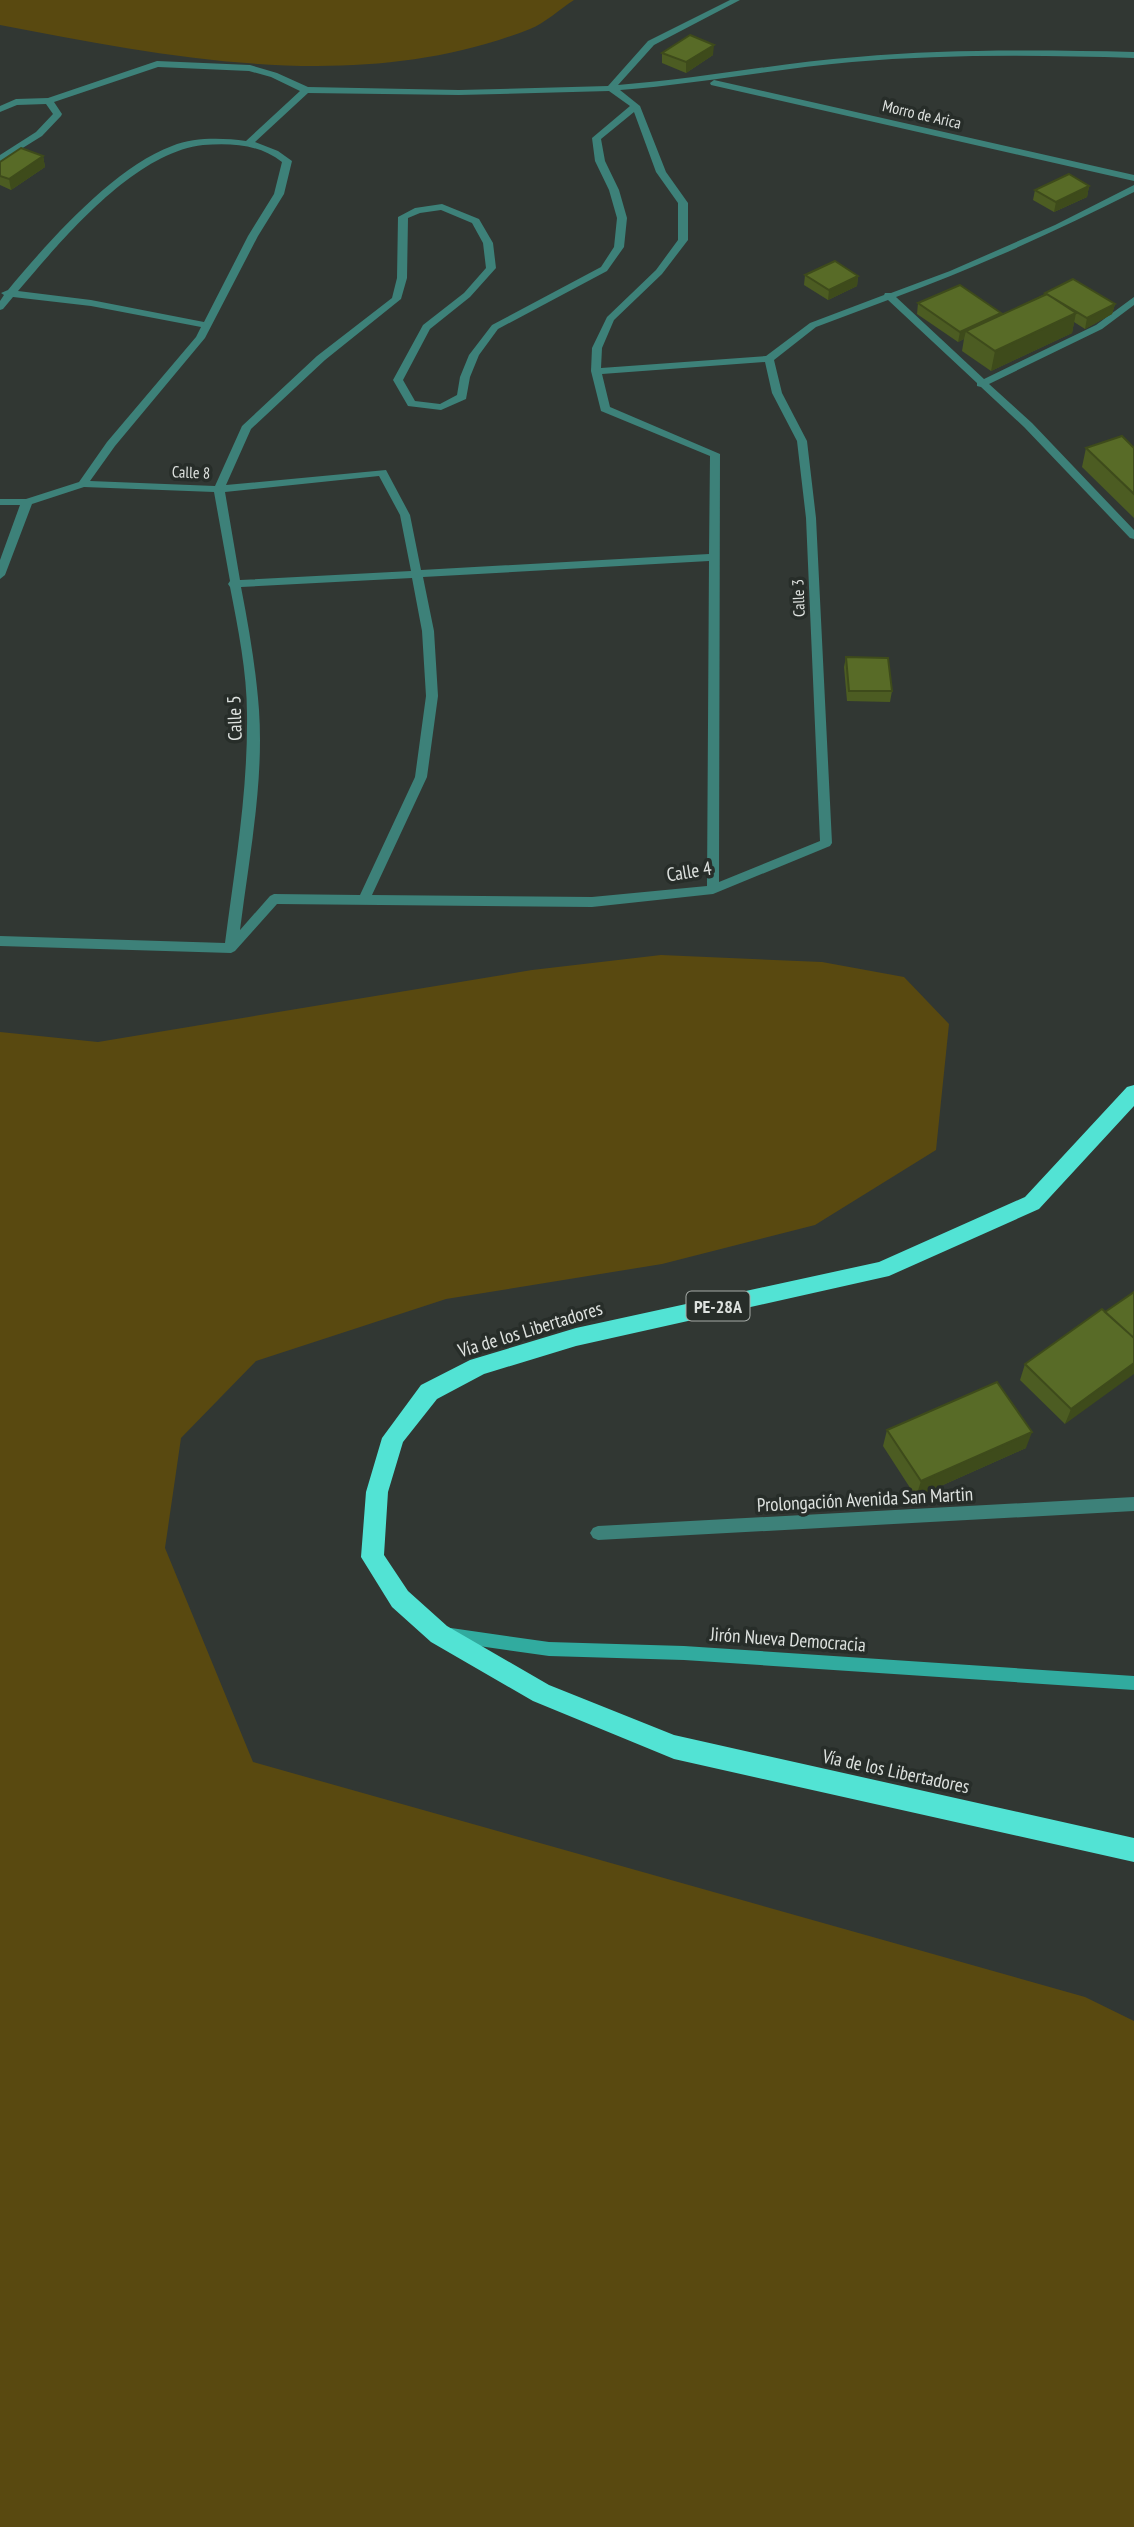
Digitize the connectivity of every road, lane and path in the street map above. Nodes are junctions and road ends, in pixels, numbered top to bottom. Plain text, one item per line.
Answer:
1 (736, 0) edge
2 (1134, 55) edge
3 (702, 81) junction
4 (611, 88) junction
5 (306, 90) junction
6 (49, 101) junction
7 (636, 106) junction
8 (0, 109) edge
9 (249, 143) junction
10 (0, 159) edge
11 (1134, 178) edge
12 (1134, 188) edge
13 (5, 293) edge
14 (888, 295) junction
15 (1134, 300) edge
16 (0, 307) edge
17 (205, 325) junction
18 (769, 359) junction
19 (596, 371) junction
20 (981, 384) junction
21 (83, 484) junction
22 (219, 489) junction
23 (0, 502) edge
24 (27, 502) junction
25 (1134, 536) edge
26 (716, 556) junction
27 (415, 573) junction
28 (0, 575) edge
29 (233, 584) junction
30 (826, 843) joint
31 (713, 890) junction
32 (364, 900) junction
33 (0, 942) edge
34 (231, 948) junction
35 (1134, 1093) edge
36 (1134, 1504) edge
37 (598, 1533) dead end
38 (439, 1634) junction
39 (1134, 1683) edge
40 (1134, 1850) edge

1 - 4 street
2 - 3 street
3 - 4 street
3 - 11 street, Morro de Arica
4 - 5 street
4 - 7 street
5 - 6 street
5 - 9 street
6 - 8 street
6 - 10 street
7 - 19 street
7 - 22 street
9 - 13 street
9 - 17 street
12 - 14 street
13 - 16 street
13 - 17 street
14 - 18 street
14 - 20 street
15 - 20 street
17 - 21 street
18 - 19 street
18 - 30 street, Calle 3
19 - 26 street
20 - 25 street
21 - 22 street, Calle 8
21 - 24 street, Calle 8
22 - 27 street, Calle 8
22 - 29 street, Calle 5
23 - 24 street, Calle 8
24 - 28 street
26 - 27 street
26 - 31 street
27 - 29 street
27 - 32 street
29 - 34 street, Calle 5
30 - 31 street, Calle 4
31 - 32 street, Calle 4
32 - 34 street, Calle 4
33 - 34 street
35 - 38 highway, Vía de los Libertadores / PE-28A
36 - 37 street, Prolongación Avenida San Martin
38 - 39 street, Jirón Nueva Democracia
38 - 40 highway, Vía de los Libertadores / PE-28A

